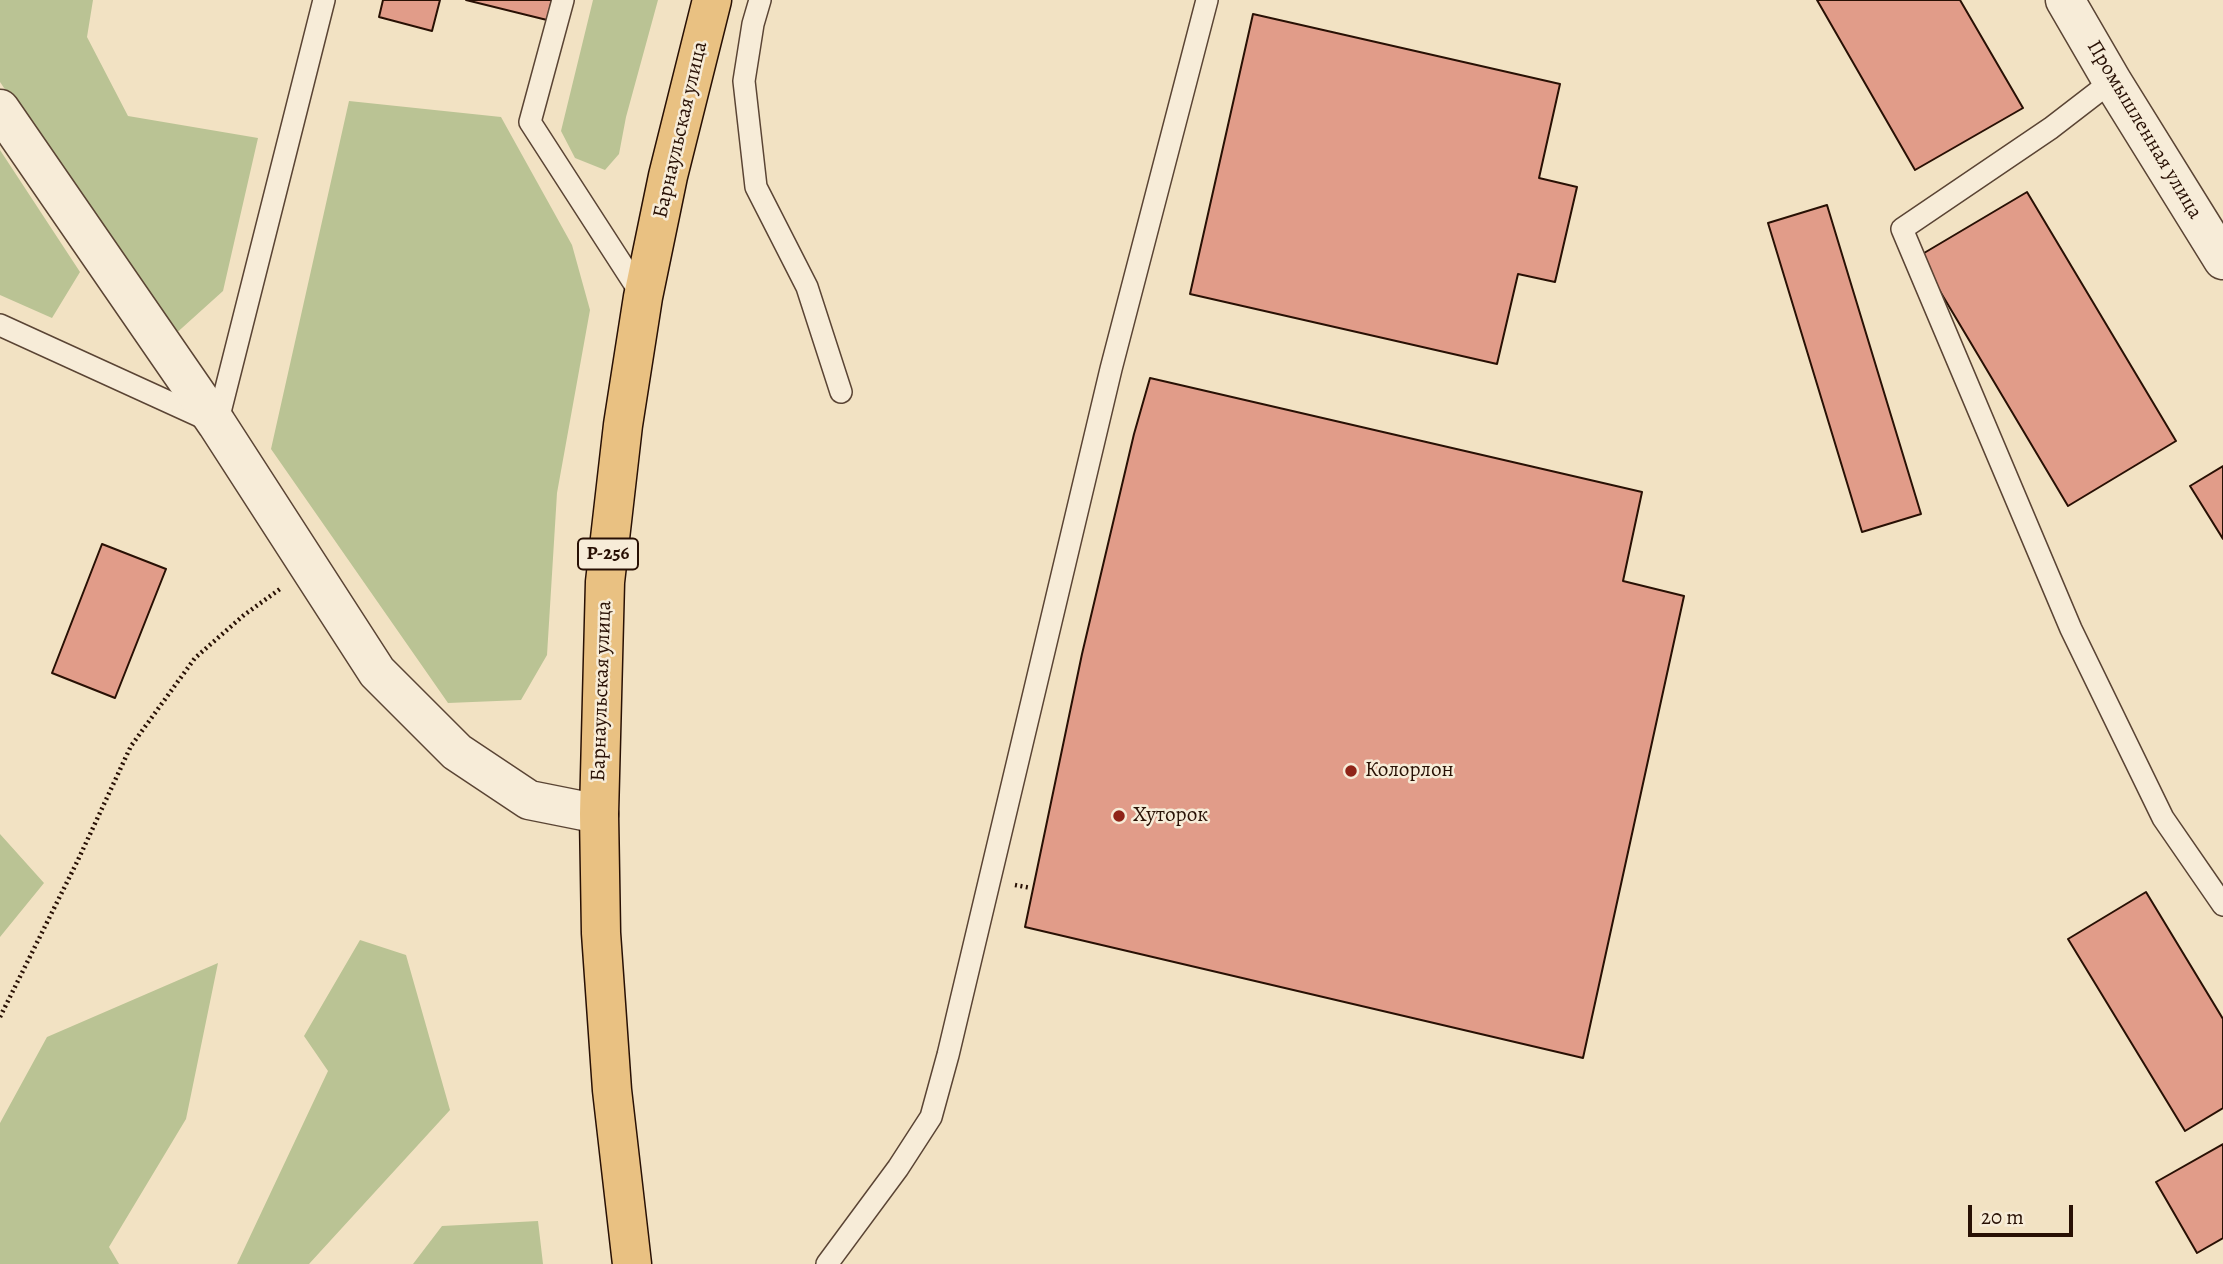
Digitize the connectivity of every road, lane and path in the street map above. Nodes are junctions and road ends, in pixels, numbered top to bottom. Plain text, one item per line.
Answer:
1 (324, 0) edge
2 (563, 0) edge
3 (712, 0) edge
4 (760, 0) edge
5 (1206, 0) edge
6 (2065, 0) edge
7 (2112, 81) junction
8 (0, 109) edge
9 (2223, 260) edge
10 (643, 297) junction
11 (0, 325) edge
12 (841, 392) dead end
13 (217, 424) junction
14 (309, 568) junction
15 (598, 814) junction
16 (2223, 905) edge
17 (0, 1017) edge
18 (632, 1264) edge
19 (827, 1264) edge

1 - 13 lane
2 - 10 lane
3 - 10 highway, Барнаульская улица / Р-256
4 - 12 lane
5 - 19 lane
6 - 7 street, Промышленная улица
7 - 9 street, Промышленная улица
7 - 16 lane
8 - 13 street
10 - 15 highway, Барнаульская улица / Р-256
11 - 13 lane
13 - 14 street
14 - 15 street
14 - 17 path
15 - 18 highway, Барнаульская улица / Р-256

